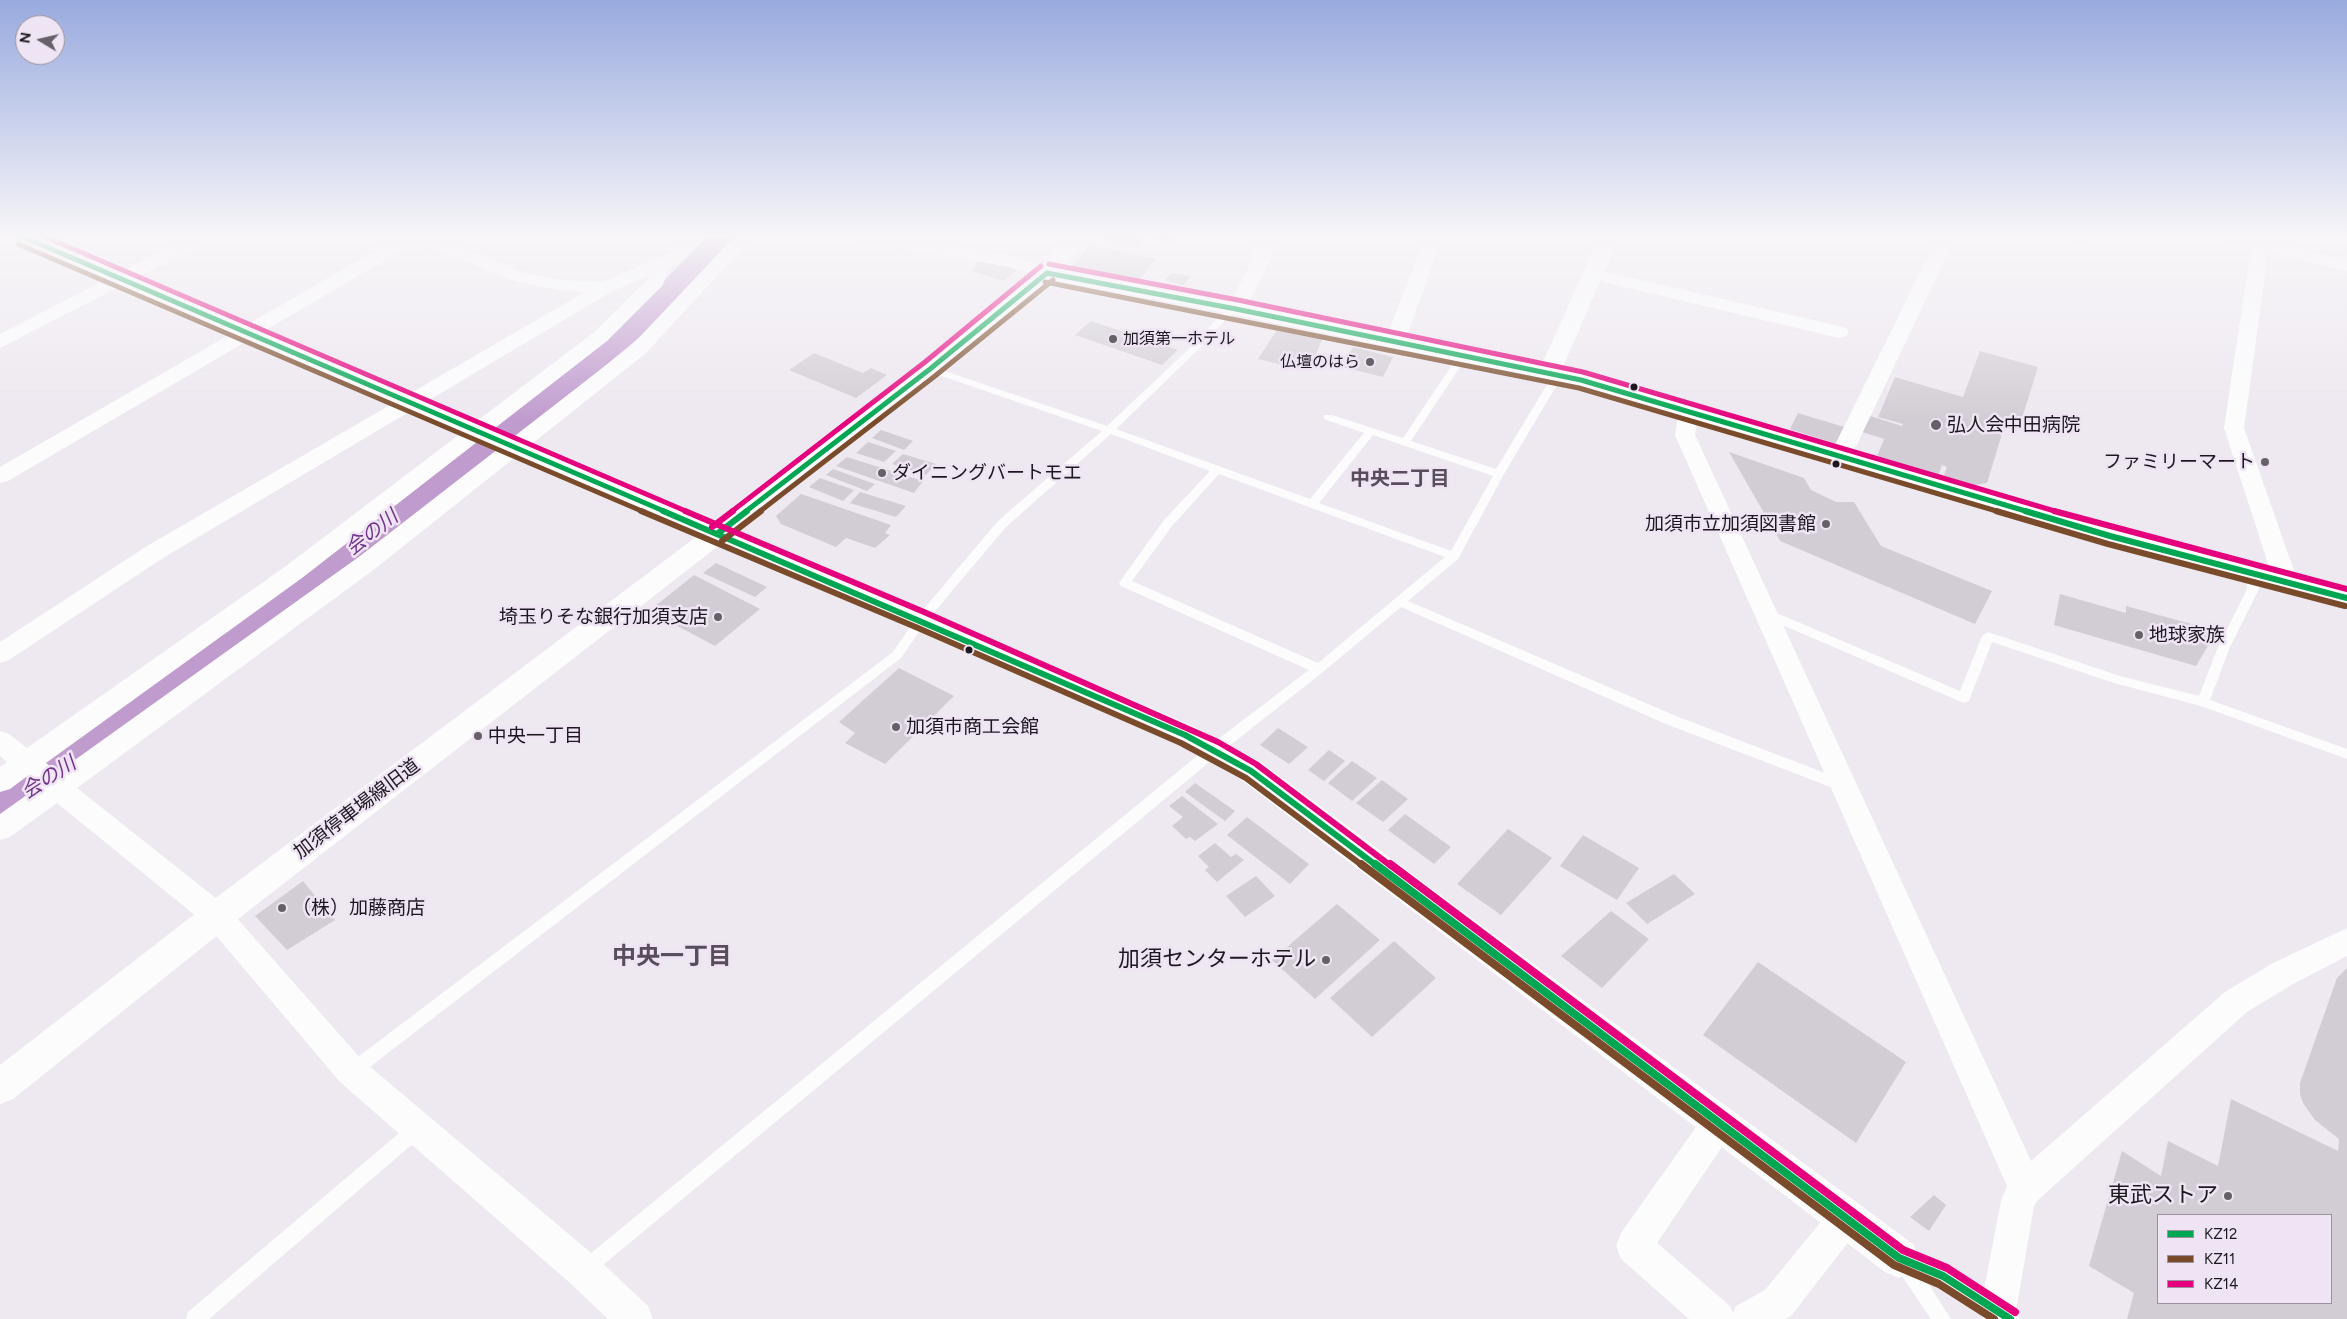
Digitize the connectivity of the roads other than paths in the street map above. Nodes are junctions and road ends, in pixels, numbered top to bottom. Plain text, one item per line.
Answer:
1 (87, 298) edge
2 (162, 298) edge
3 (307, 298) edge
4 (588, 298) edge
5 (639, 298) edge
6 (687, 298) edge
7 (1017, 298) edge
8 (1176, 298) edge
9 (1242, 298) edge
10 (1412, 298) edge
11 (1583, 298) edge
12 (1693, 298) edge
13 (1916, 298) edge
14 (2253, 298) edge
15 (1236, 309) junction
16 (1839, 332) dead end
17 (246, 333) junction
18 (1396, 341) junction
19 (0, 342) edge
20 (1463, 355) junction
21 (930, 369) junction
22 (1553, 373) junction
23 (407, 402) junction
24 (1689, 411) junction
25 (1328, 417) dead end
26 (1109, 430) junction
27 (1371, 431) junction
28 (496, 440) junction
29 (1405, 443) junction
30 (1841, 455) junction
31 (1217, 470) junction
32 (1499, 474) junction
33 (0, 476) edge
34 (1312, 504) junction
35 (717, 534) junction
36 (1454, 556) junction
37 (2253, 574) junction
38 (2286, 582) junction
39 (2347, 598) edge
40 (1398, 601) junction
41 (1766, 616) junction
42 (921, 620) junction
43 (0, 654) edge
44 (1319, 669) junction
45 (2203, 702) junction
46 (0, 740) edge
47 (1214, 750) junction
48 (2347, 754) edge
49 (27, 762) junction
50 (0, 781) edge
51 (1841, 785) junction
52 (57, 789) junction
53 (0, 828) edge
54 (216, 916) junction
55 (2347, 941) edge
56 (351, 1071) junction
57 (0, 1086) edge
58 (1718, 1124) junction
59 (416, 1129) junction
60 (2026, 1188) junction
61 (1845, 1219) junction
62 (1899, 1258) junction
63 (583, 1270) junction
64 (2001, 1316) edge
65 (195, 1319) edge
66 (635, 1319) edge
67 (1717, 1319) edge
68 (1749, 1319) edge
69 (1942, 1319) edge

1 - 19 street
2 - 17 main road
3 - 17 street
4 - 23 street
5 - 28 street
6 - 28 street
7 - 21 main road, 加須停車場線旧道
8 - 15 main road
9 - 15 street
10 - 18 street
11 - 22 main road
12 - 16 street
13 - 30 street
14 - 38 street
15 - 18 main road
15 - 26 lane
17 - 23 main road
17 - 33 street
18 - 20 main road
20 - 22 main road
20 - 29 lane
21 - 26 lane
21 - 35 main road, 加須停車場線旧道
22 - 24 main road
22 - 32 lane
23 - 28 main road
23 - 43 street
24 - 30 main road
24 - 41 street
25 - 27 lane
26 - 31 lane
26 - 42 lane
27 - 29 lane
27 - 34 lane
28 - 35 main road
28 - 49 street
28 - 52 street
29 - 32 lane
30 - 37 main road
31 - 34 lane
31 - 44 lane
32 - 36 lane
34 - 36 lane
35 - 42 main road
35 - 54 main road, 加須停車場線旧道
36 - 40 lane
37 - 38 main road
37 - 45 lane
38 - 39 main road
40 - 44 lane
40 - 51 lane
41 - 45 lane
41 - 51 street
42 - 47 main road
42 - 56 lane
44 - 47 lane
45 - 48 lane
46 - 49 street
47 - 58 main road
47 - 63 lane
49 - 50 street
49 - 52 street
51 - 60 street
52 - 53 street
52 - 54 street
54 - 56 street
54 - 57 main road, 加須停車場線旧道
55 - 60 street
56 - 59 street
58 - 61 main road
58 - 67 street
59 - 63 street
59 - 65 lane
60 - 64 street
61 - 62 main road
61 - 68 street
62 - 64 lane
62 - 69 lane
63 - 66 street

